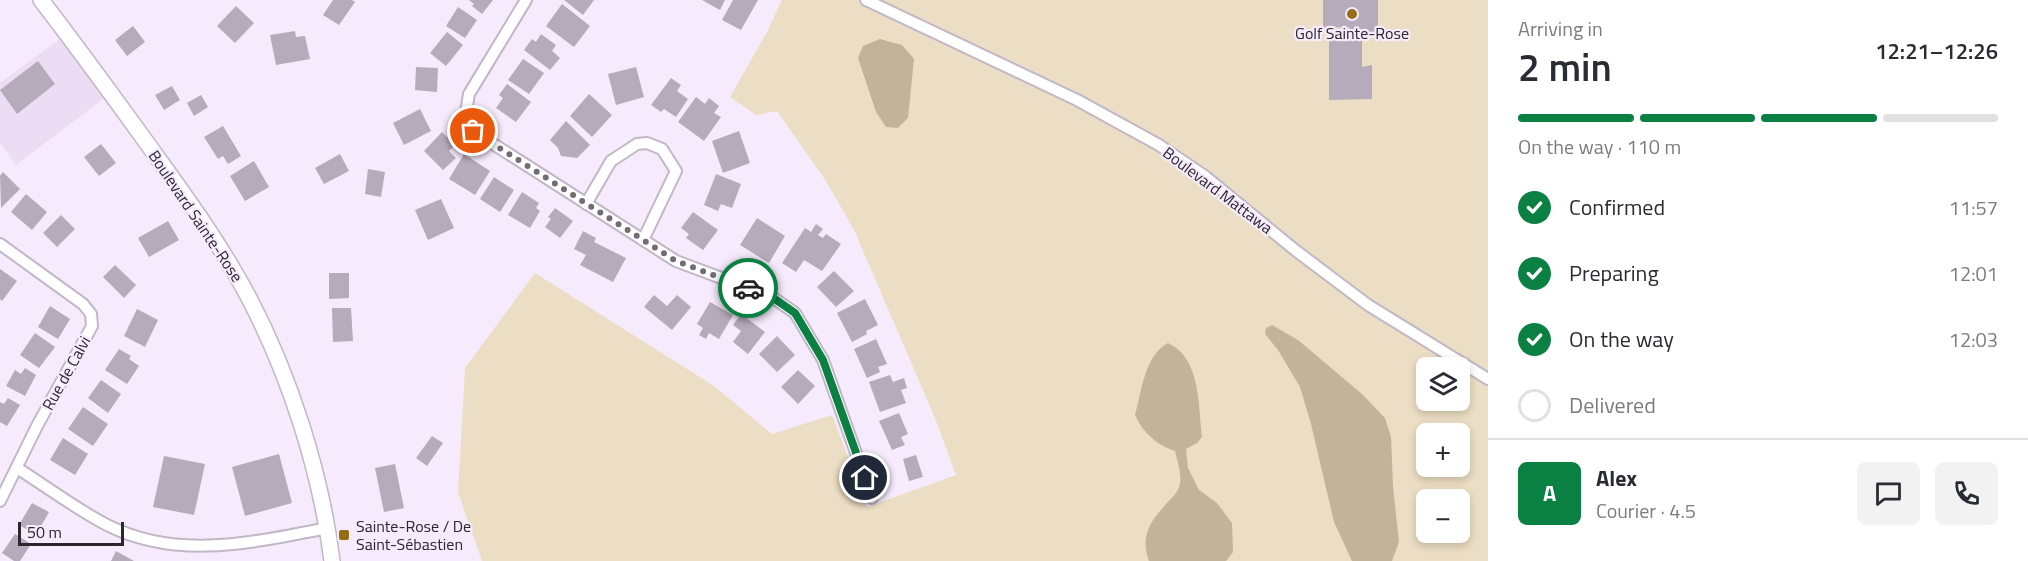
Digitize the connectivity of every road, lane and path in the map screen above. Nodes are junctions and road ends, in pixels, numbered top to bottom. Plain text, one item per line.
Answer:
1 (40, 0) edge
2 (526, 0) edge
3 (866, 0) edge
4 (586, 204) junction
5 (643, 240) junction
6 (0, 244) edge
7 (1488, 379) edge
8 (17, 468) junction
9 (872, 498) dead end
10 (0, 501) edge
11 (328, 528) junction
12 (332, 561) edge

1 - 11 street, Boulevard Sainte-Rose
2 - 4 street
3 - 7 street, Boulevard Mattawa
4 - 5 street
4 - 5 street
5 - 9 street
6 - 8 street, Rue de Calvi
8 - 10 street, Rue de Calvi
8 - 11 street
11 - 12 street, Boulevard Sainte-Rose

